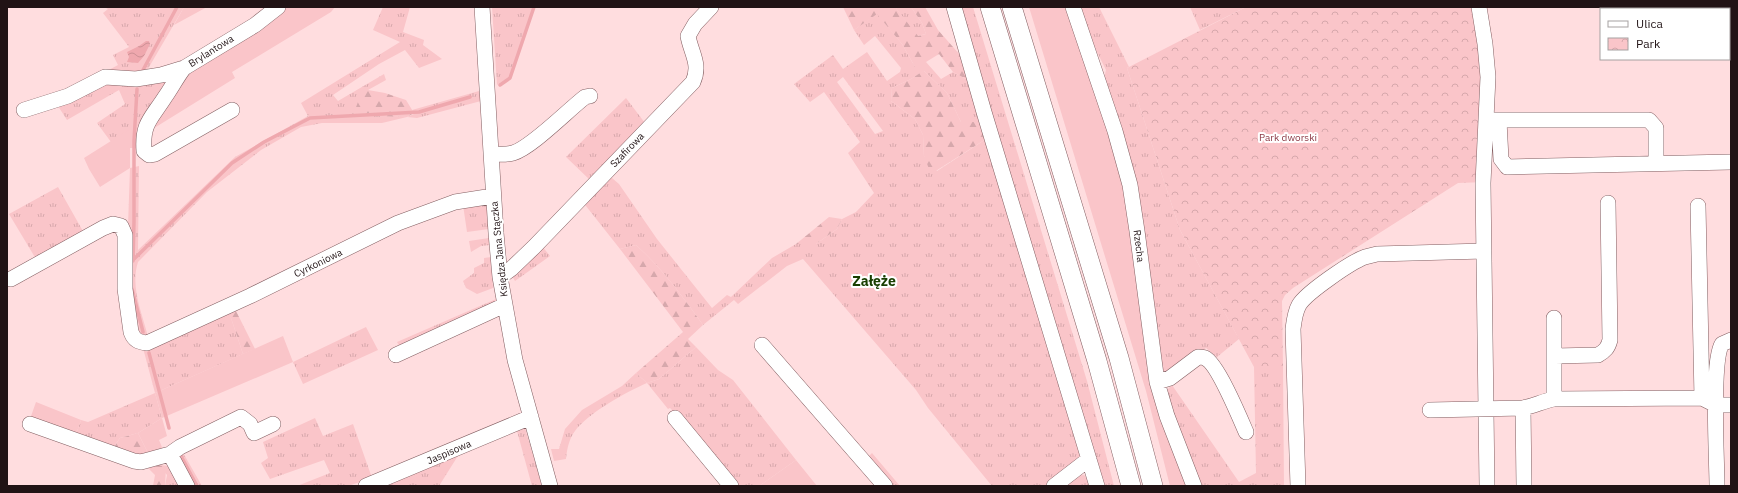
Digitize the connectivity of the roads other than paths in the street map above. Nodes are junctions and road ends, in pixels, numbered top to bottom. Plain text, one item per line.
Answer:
1 (278, 7) edge
2 (482, 7) edge
3 (711, 7) edge
4 (954, 7) edge
5 (990, 7) edge
6 (1012, 7) edge
7 (1073, 7) edge
8 (1479, 7) edge
9 (184, 68) junction
10 (590, 96) dead end
11 (24, 110) dead end
12 (232, 110) dead end
13 (1492, 120) junction
14 (491, 154) junction
15 (1731, 162) edge
16 (1656, 164) junction
17 (493, 196) junction
18 (1608, 203) dead end
19 (1698, 206) dead end
20 (1484, 251) junction
21 (500, 277) junction
22 (11, 279) dead end
23 (505, 305) junction
24 (1554, 318) dead end
25 (1731, 340) edge
26 (762, 345) dead end
27 (396, 355) dead end
28 (1555, 356) junction
29 (1157, 382) junction
30 (1702, 398) junction
31 (1554, 399) junction
32 (1716, 405) junction
33 (1731, 405) edge
34 (1523, 408) junction
35 (1486, 409) junction
36 (1430, 410) dead end
37 (531, 416) junction
38 (675, 418) dead end
39 (30, 424) dead end
40 (272, 424) dead end
41 (1246, 432) dead end
42 (170, 454) junction
43 (1088, 459) junction
44 (187, 486) edge
45 (366, 486) edge
46 (550, 486) edge
47 (731, 486) edge
48 (885, 486) edge
49 (1054, 486) edge
50 (1097, 486) edge
51 (1131, 486) edge
52 (1153, 486) edge
53 (1194, 486) edge
54 (1298, 486) edge
55 (1487, 486) edge
56 (1524, 486) edge
57 (1717, 486) edge

1 - 9 street, Brylantowa
2 - 14 street, Księdza Jana Stączka
3 - 21 street, Szafirowa
4 - 43 street
5 - 51 main road
6 - 52 main road
7 - 29 street, Rzecha
8 - 13 street
9 - 11 street, Brylantowa
9 - 12 street
10 - 14 street
13 - 16 street
13 - 16 street
13 - 20 street
14 - 17 street, Księdza Jana Stączka
15 - 16 street
17 - 21 street, Księdza Jana Stączka
17 - 22 street, Cyrkoniowa
18 - 28 street
19 - 30 street
20 - 35 street
20 - 54 street
21 - 23 street, Księdza Jana Stączka
23 - 27 street
23 - 37 street, Księdza Jana Stączka
24 - 28 street
25 - 32 street
26 - 48 street
28 - 31 street
29 - 41 street
29 - 53 street, Rzecha
30 - 31 street
30 - 32 street
31 - 34 street
32 - 33 street
32 - 57 street
34 - 35 street
34 - 56 street
35 - 36 street
35 - 55 street
37 - 45 street, Jaspisowa
37 - 46 street, Księdza Jana Stączka
38 - 47 street
39 - 42 street
40 - 42 street
42 - 44 street
43 - 49 street
43 - 50 street

